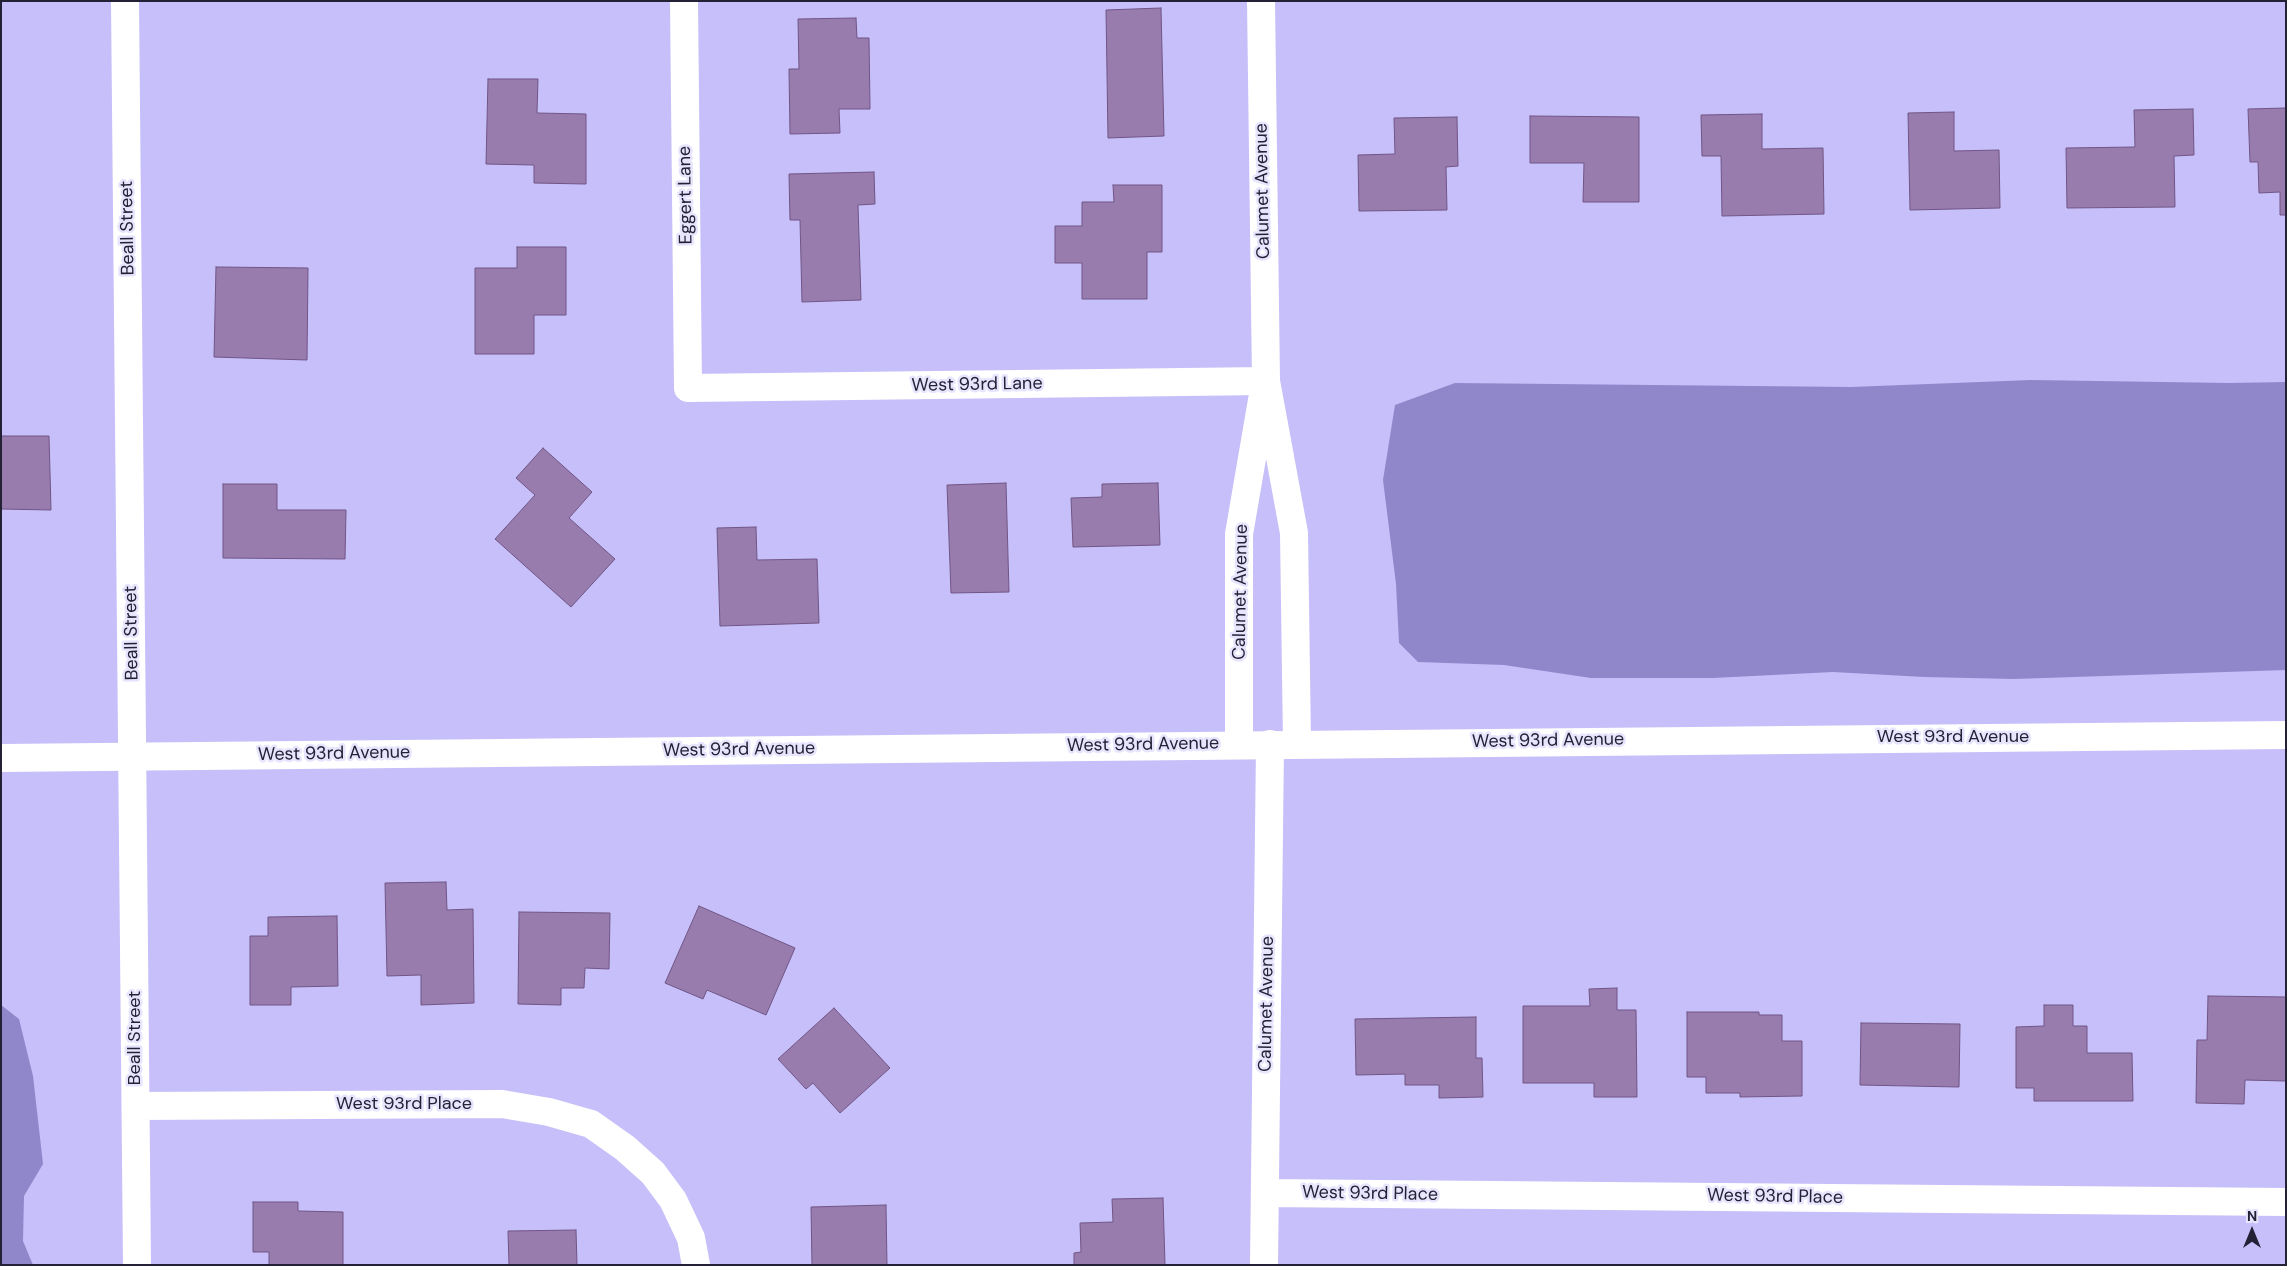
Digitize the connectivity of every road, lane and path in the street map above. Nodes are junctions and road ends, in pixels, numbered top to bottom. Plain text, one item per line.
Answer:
1 (125, 1) edge
2 (684, 1) edge
3 (1261, 1) edge
4 (1266, 381) junction
5 (688, 388) joint
6 (2286, 734) edge
7 (1239, 744) junction
8 (1270, 744) junction
9 (1297, 744) junction
10 (133, 756) junction
11 (1, 758) edge
12 (136, 1106) junction
13 (1265, 1193) junction
14 (2286, 1202) edge
15 (137, 1265) edge
16 (696, 1265) edge
17 (1264, 1265) edge

1 - 10 street, Beall Street
2 - 5 street, Eggert Lane
3 - 4 street, Calumet Avenue
4 - 5 street, West 93rd Lane
4 - 7 street, Calumet Avenue
4 - 9 street, Calumet Avenue
6 - 9 street, West 93rd Avenue
7 - 8 street, West 93rd Avenue
7 - 10 street, West 93rd Avenue
8 - 9 street, West 93rd Avenue
8 - 13 street, Calumet Avenue
10 - 11 street, West 93rd Avenue
10 - 12 street, Beall Street
12 - 15 street, Beall Street
12 - 16 street, West 93rd Place
13 - 14 street, West 93rd Place
13 - 17 street, Calumet Avenue

